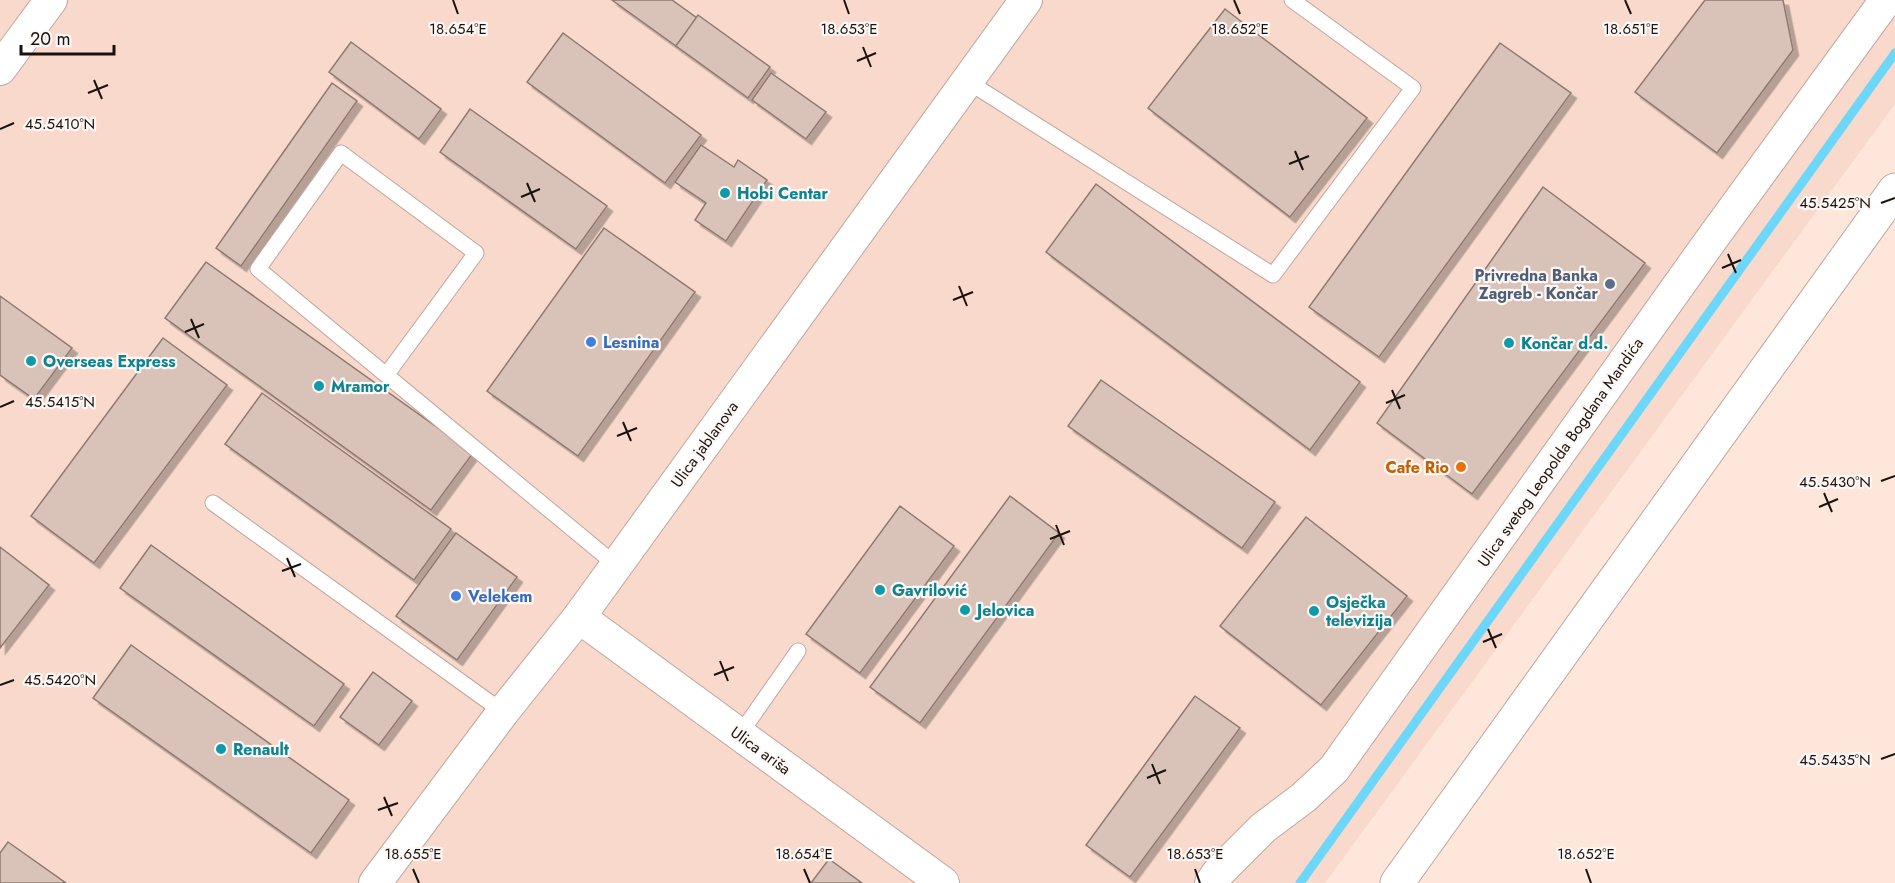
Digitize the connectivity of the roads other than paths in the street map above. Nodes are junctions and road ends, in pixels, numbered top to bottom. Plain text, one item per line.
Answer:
1 (51, 0) edge
2 (1026, 0) edge
3 (1292, 0) edge
4 (1886, 0) edge
5 (0, 69) edge
6 (967, 81) junction
7 (1895, 190) edge
8 (387, 374) junction
9 (213, 503) dead end
10 (616, 565) junction
11 (579, 617) junction
12 (798, 651) dead end
13 (503, 712) junction
14 (740, 734) junction
15 (375, 883) edge
16 (943, 883) edge
17 (1211, 883) edge
18 (1397, 883) edge

1 - 5 street
2 - 6 street, Ulica jablanova
3 - 6 lane
4 - 17 street, Ulica svetog Leopolda Bogdana Mandića
6 - 10 street, Ulica jablanova
7 - 18 main road
8 - 8 lane
8 - 10 lane
9 - 13 lane
10 - 11 street, Ulica jablanova
11 - 13 street, Ulica jablanova
11 - 14 street, Ulica ariša
12 - 14 lane
13 - 15 street, Ulica jablanova
14 - 16 street, Ulica ariša

